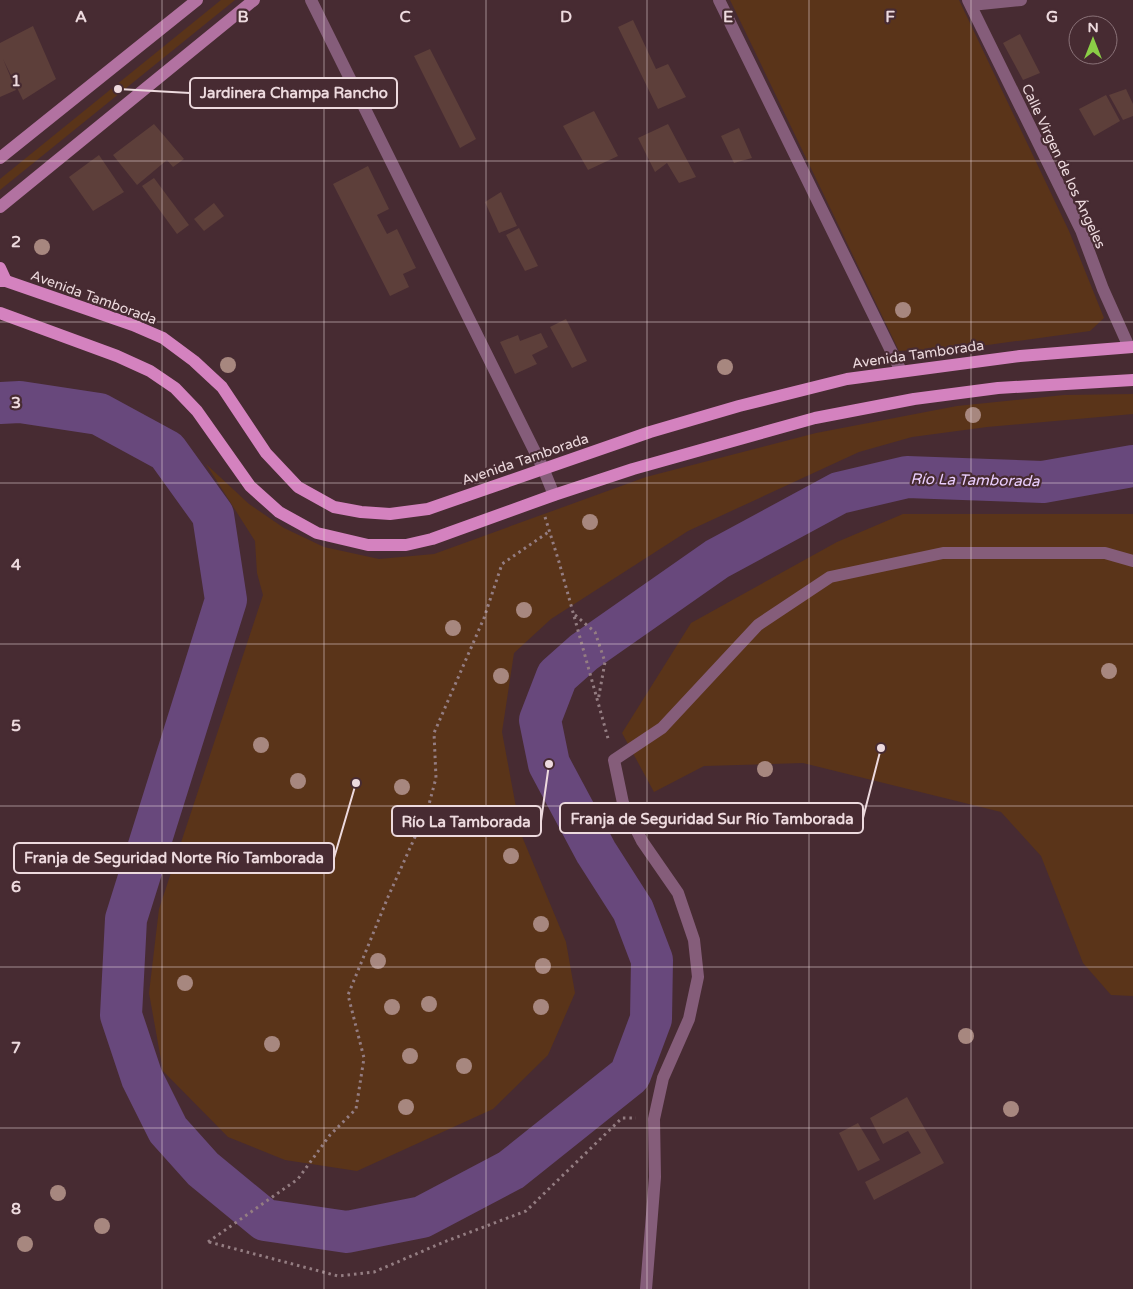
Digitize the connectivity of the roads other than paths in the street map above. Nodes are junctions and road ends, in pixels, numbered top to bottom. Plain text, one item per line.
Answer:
1 (197, 0) edge
2 (254, 0) edge
3 (311, 0) edge
4 (719, 0) edge
5 (1022, 0) edge
6 (970, 3) edge
7 (0, 158) edge
8 (0, 207) edge
9 (0, 268) edge
10 (3, 281) edge
11 (0, 313) edge
12 (1131, 347) edge
13 (901, 371) junction
14 (1133, 380) edge
15 (543, 468) junction
16 (554, 495) junction
17 (1133, 561) edge
18 (646, 1289) edge

1 - 7 main road
2 - 8 main road
3 - 15 street
4 - 13 street
5 - 6 street
6 - 12 street, Calle Virgen de los Ángeles
9 - 10 main road
10 - 15 main road, Avenida Tamborada
11 - 16 main road
12 - 13 main road, Avenida Tamborada
13 - 15 main road, Avenida Tamborada
14 - 16 main road
15 - 16 street
17 - 18 street

